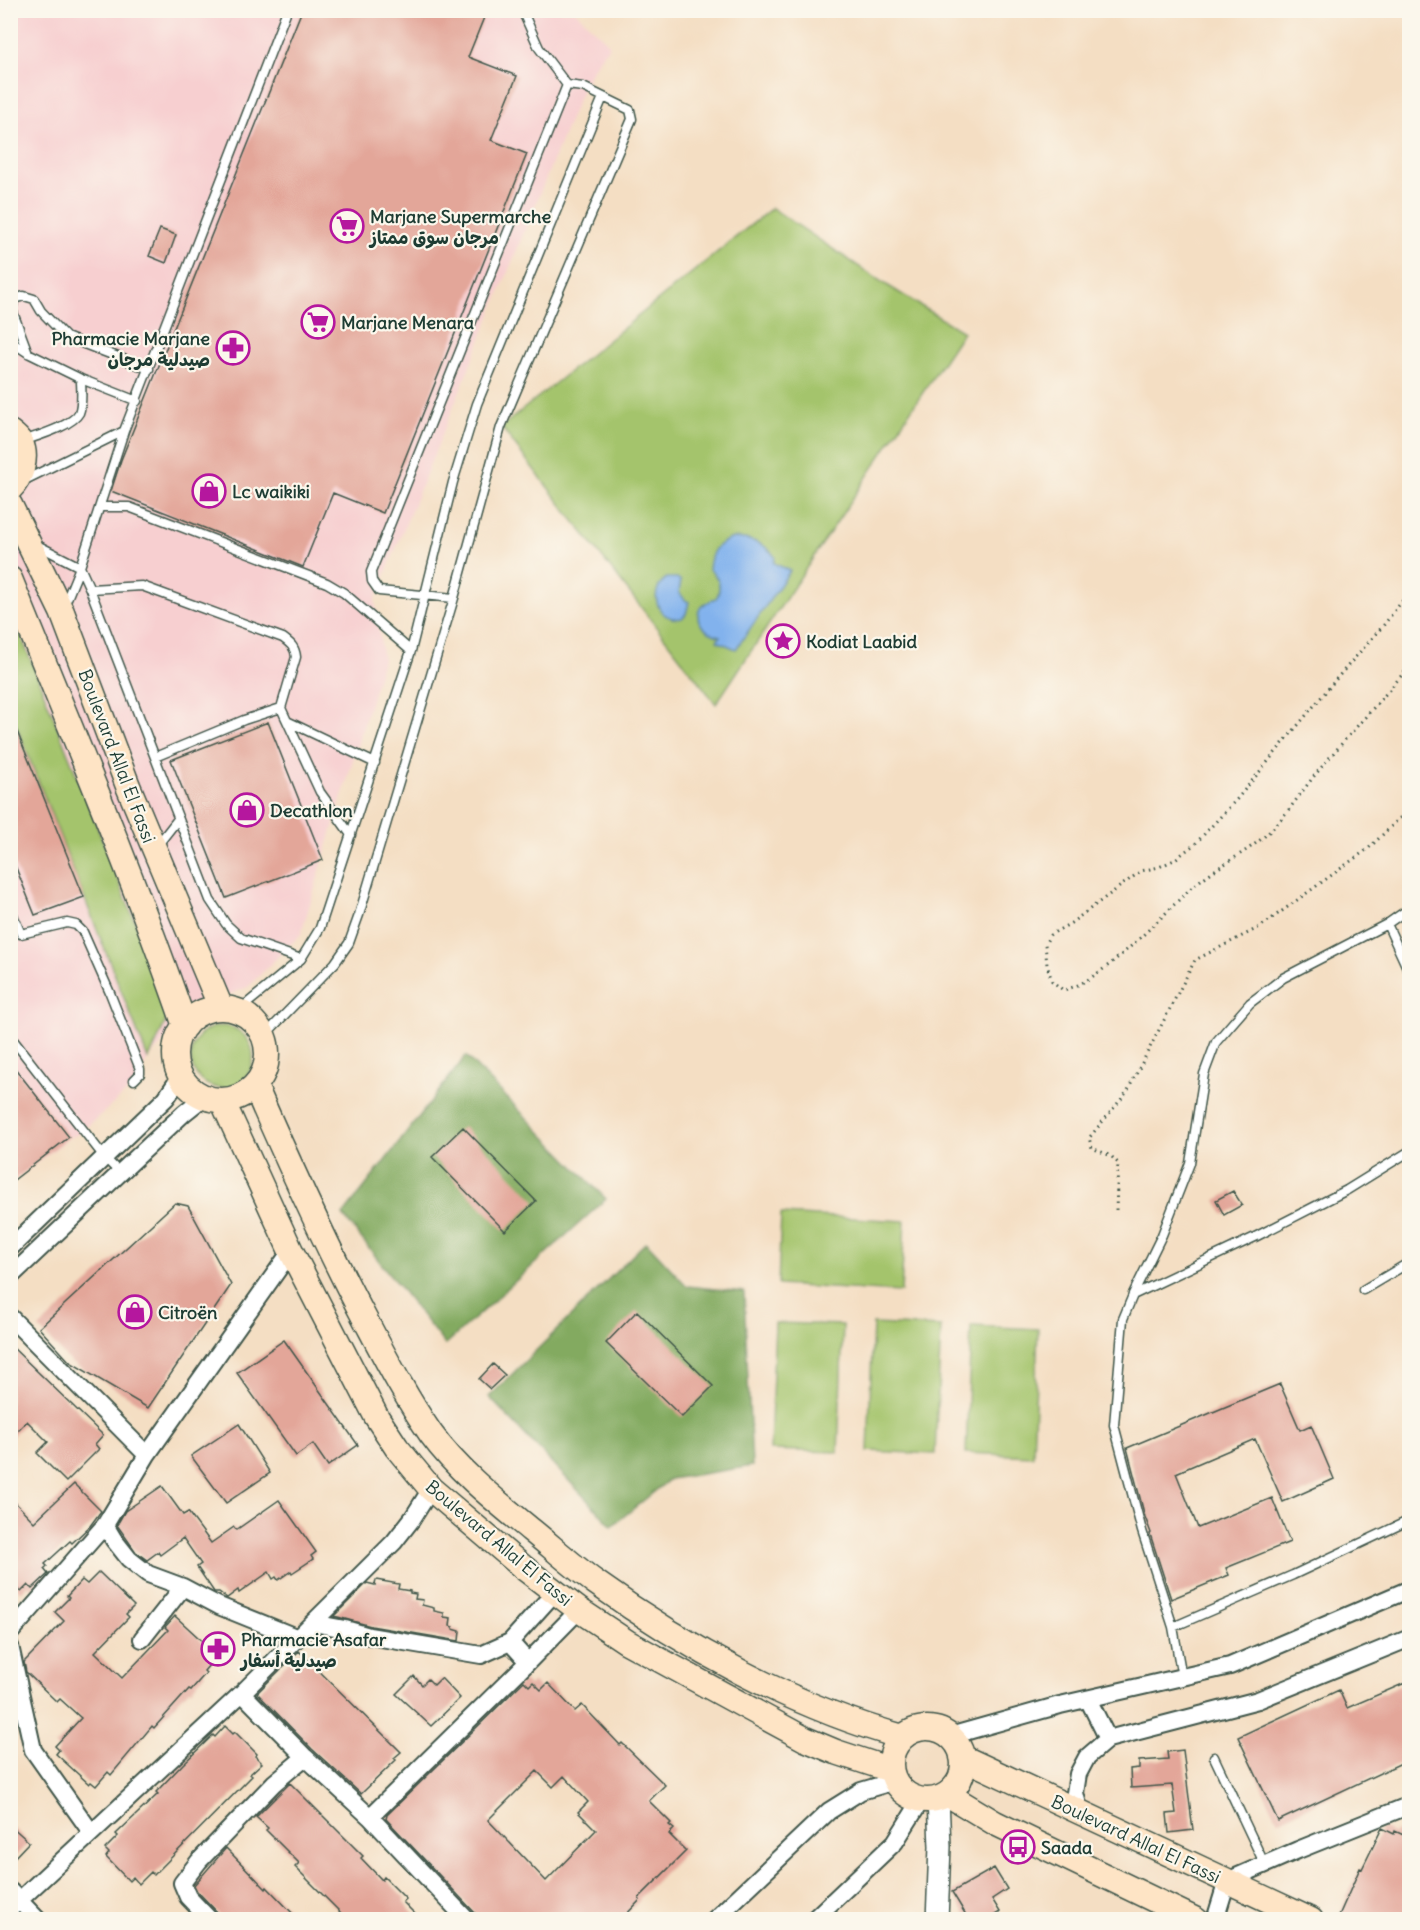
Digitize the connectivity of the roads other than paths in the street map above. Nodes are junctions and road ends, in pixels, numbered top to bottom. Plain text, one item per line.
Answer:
1 (287, 10) edge
2 (522, 10) edge
3 (567, 85) junction
4 (603, 97) junction
5 (10, 341) edge
6 (28, 354) junction
7 (149, 369) junction
8 (81, 379) junction
9 (137, 401) junction
10 (124, 431) junction
11 (16, 437) edge
12 (12, 493) edge
13 (100, 507) junction
14 (29, 542) junction
15 (80, 567) junction
16 (10, 579) edge
17 (90, 589) junction
18 (426, 595) junction
19 (454, 598) junction
20 (62, 612) junction
21 (411, 651) junction
22 (282, 708) junction
23 (287, 721) junction
24 (155, 758) junction
25 (375, 763) junction
26 (178, 819) junction
27 (351, 835) junction
28 (154, 849) junction
29 (10, 908) edge
30 (1410, 908) edge
31 (1387, 924) junction
32 (301, 959) junction
33 (1410, 974) edge
34 (230, 1010) junction
35 (185, 1026) junction
36 (10, 1036) edge
37 (264, 1036) junction
38 (181, 1076) junction
39 (134, 1080) dead end
40 (255, 1086) junction
41 (213, 1099) junction
42 (1410, 1151) edge
43 (105, 1158) junction
44 (120, 1173) junction
45 (15, 1241) edge
46 (291, 1251) junction
47 (1410, 1262) edge
48 (12, 1273) edge
49 (1363, 1290) dead end
50 (1133, 1295) junction
51 (10, 1317) edge
52 (147, 1455) junction
53 (431, 1489) junction
54 (1410, 1520) edge
55 (105, 1525) junction
56 (183, 1587) junction
57 (1410, 1589) edge
58 (555, 1592) junction
59 (579, 1610) junction
60 (313, 1623) junction
61 (1173, 1627) junction
62 (10, 1632) edge
63 (298, 1638) junction
64 (1410, 1638) edge
65 (142, 1639) dead end
66 (510, 1642) junction
67 (10, 1646) edge
68 (528, 1662) junction
69 (1182, 1677) junction
70 (242, 1693) junction
71 (1088, 1699) junction
72 (950, 1736) junction
73 (903, 1737) junction
74 (1108, 1739) junction
75 (305, 1757) junction
76 (962, 1757) junction
77 (1214, 1757) dead end
78 (893, 1776) junction
79 (936, 1797) junction
80 (1410, 1805) edge
81 (1080, 1813) junction
82 (370, 1817) junction
83 (91, 1832) junction
84 (1265, 1865) junction
85 (1227, 1881) junction
86 (14, 1900) edge
87 (38, 1920) edge
88 (210, 1920) edge
89 (468, 1920) edge
90 (714, 1920) edge
91 (813, 1920) edge
92 (937, 1920) edge
93 (1196, 1920) edge
94 (1215, 1920) edge
95 (1311, 1920) edge

1 - 7 lane
2 - 3 lane
3 - 4 lane
3 - 18 lane
4 - 18 lane
4 - 19 lane
5 - 6 lane
6 - 7 lane
6 - 8 lane
7 - 9 lane
8 - 9 lane
8 - 11 lane
9 - 10 lane
10 - 12 lane
10 - 13 lane
11 - 12 main road
12 - 14 main road, Boulevard Allal El Fassi
13 - 15 lane
13 - 21 lane
14 - 15 lane
14 - 20 main road, Boulevard Allal El Fassi
15 - 17 lane
15 - 20 lane
16 - 35 main road, Boulevard Allal El Fassi
17 - 22 lane
17 - 24 lane
18 - 19 lane
18 - 21 lane
19 - 37 lane
20 - 28 main road, Boulevard Allal El Fassi
21 - 25 lane
22 - 23 lane
22 - 24 lane
23 - 25 lane
23 - 27 lane
24 - 26 lane
25 - 27 lane
26 - 28 lane
26 - 32 lane
27 - 32 lane
28 - 34 main road, Boulevard Allal El Fassi
29 - 39 lane
30 - 31 lane
31 - 33 lane
31 - 50 lane
32 - 34 lane
34 - 35 main road
34 - 37 main road
35 - 38 main road
36 - 43 lane
37 - 40 main road
38 - 41 main road
38 - 43 street
40 - 41 main road
40 - 73 main road, Boulevard Allal El Fassi
41 - 44 street
41 - 46 main road, Boulevard Allal El Fassi
42 - 50 lane
43 - 44 lane
43 - 45 street
44 - 48 street
46 - 52 street
46 - 53 main road, Boulevard Allal El Fassi
47 - 49 lane
50 - 61 lane
51 - 52 street
52 - 55 street
53 - 58 main road, Boulevard Allal El Fassi
53 - 60 street
54 - 61 lane
55 - 56 street
55 - 62 street
56 - 63 street
56 - 65 street
57 - 69 street
58 - 59 main road, Boulevard Allal El Fassi
58 - 66 street
59 - 68 street
59 - 78 main road, Boulevard Allal El Fassi
60 - 63 street
60 - 66 street
61 - 69 lane
63 - 70 street
64 - 74 street
66 - 68 street
67 - 83 street
68 - 82 street
69 - 71 street
70 - 75 street
70 - 83 street
71 - 72 street
71 - 74 street
72 - 73 main road
72 - 76 main road
73 - 78 main road
74 - 81 street
75 - 82 street
75 - 88 street
76 - 79 main road
76 - 81 main road, Boulevard Allal El Fassi
77 - 84 lane
78 - 79 main road
78 - 90 street
79 - 91 street
79 - 92 street
79 - 93 main road
80 - 84 street
81 - 85 main road, Boulevard Allal El Fassi
82 - 89 street
83 - 86 street
84 - 85 street
85 - 94 street
85 - 95 main road, Boulevard Allal El Fassi
86 - 87 street

